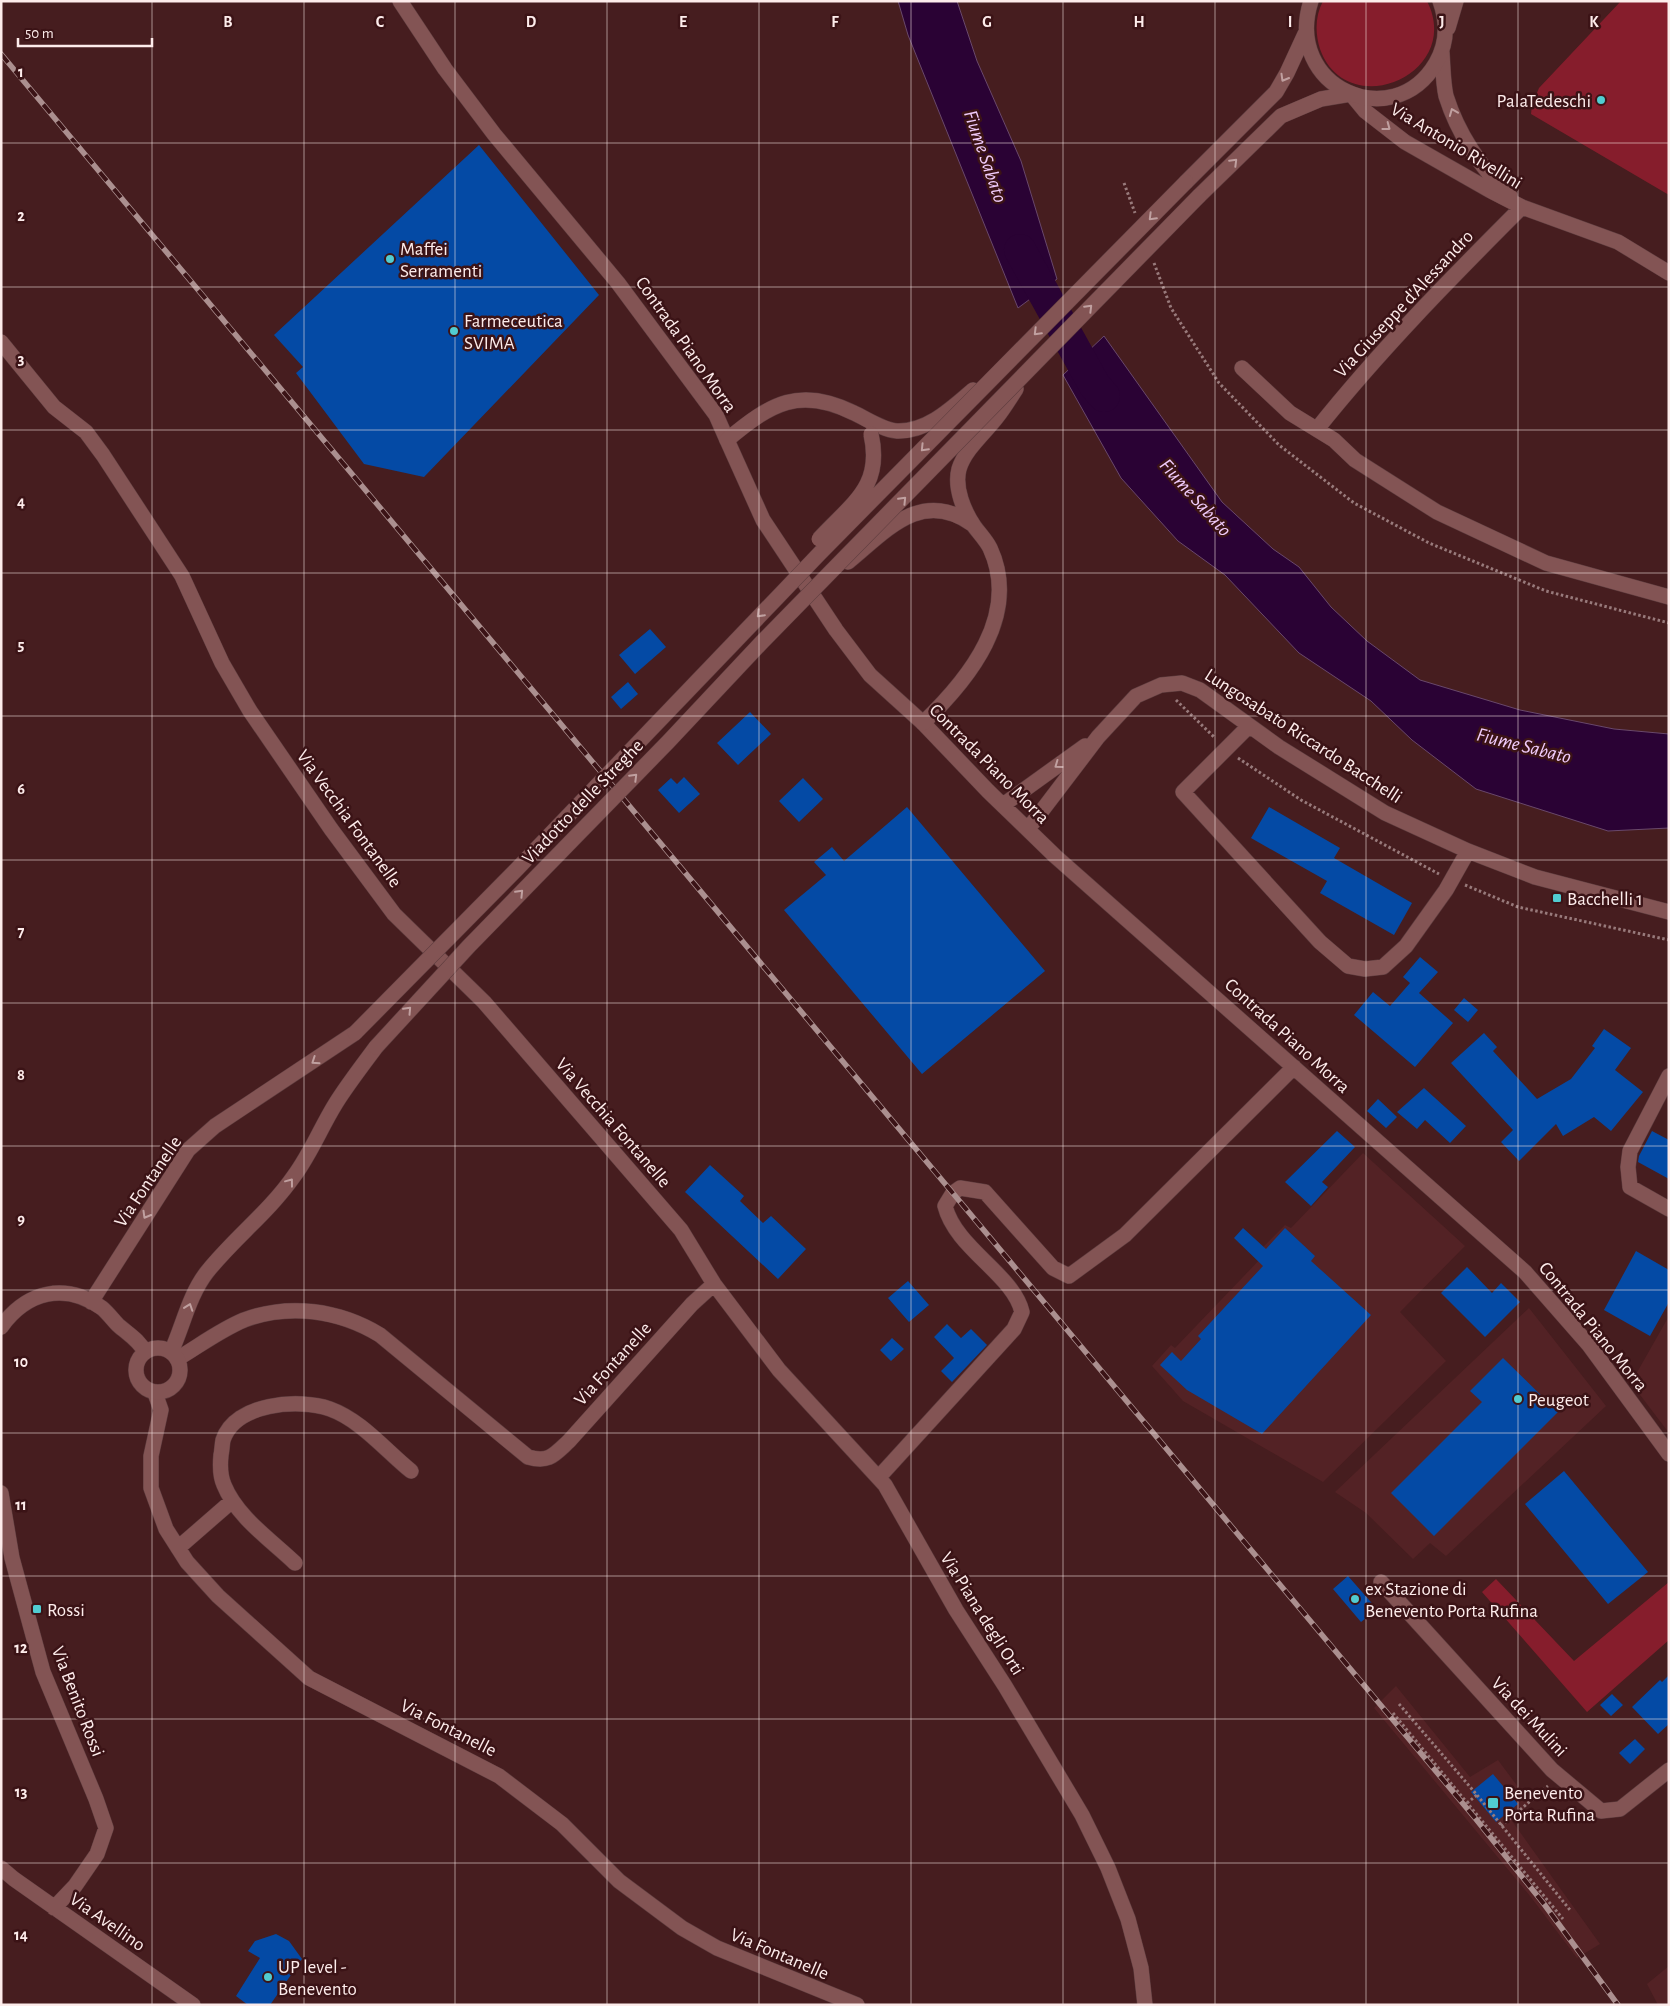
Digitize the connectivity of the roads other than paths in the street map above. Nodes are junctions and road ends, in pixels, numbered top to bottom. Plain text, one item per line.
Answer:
1 (400, 1) edge
2 (1311, 1) edge
3 (1440, 1) edge
4 (1456, 1) edge
5 (1305, 34) junction
6 (1446, 34) junction
7 (1442, 53) junction
8 (1351, 94) junction
9 (1522, 207) junction
10 (1669, 273) edge
11 (1, 342) edge
12 (1021, 348) junction
13 (1242, 368) dead end
14 (1027, 373) junction
15 (1317, 428) junction
16 (875, 430) junction
17 (727, 440) junction
18 (963, 514) junction
19 (820, 585) junction
20 (780, 594) junction
21 (1669, 597) edge
22 (923, 723) junction
23 (1249, 726) junction
24 (1098, 737) junction
25 (1003, 805) junction
26 (1028, 829) junction
27 (1468, 851) junction
28 (1669, 912) edge
29 (1294, 1067) junction
30 (1669, 1076) edge
31 (1669, 1209) edge
32 (714, 1284) junction
33 (91, 1302) junction
34 (1, 1327) edge
35 (144, 1352) junction
36 (174, 1356) junction
37 (155, 1393) junction
38 (1669, 1454) edge
39 (411, 1471) dead end
40 (879, 1477) junction
41 (1, 1492) edge
42 (232, 1501) junction
43 (178, 1548) junction
44 (295, 1563) dead end
45 (1381, 1582) dead end
46 (1669, 1770) edge
47 (1, 1868) edge
48 (54, 1908) junction
49 (193, 2005) edge
50 (857, 2005) edge
51 (1145, 2005) edge

1 - 17 street, Contrada Piano Morra
2 - 5 street
3 - 6 street
4 - 6 street
5 - 8 street
5 -> 12 street, bridge
6 - 7 street
7 - 8 street
9 -> 7 street, Via Antonio Rivellini
8 -> 9 street, Via Antonio Rivellini
14 -> 8 street, bridge
9 - 10 street, Via Antonio Rivellini
9 - 15 street, Via Giuseppe d'Alessandro
11 - 32 street, Via Vecchia Fontanelle
12 - 16 street, bridge
12 -> 20 street, bridge
13 - 15 street
14 - 18 street, bridge
19 -> 14 street, bridge
15 - 21 street
16 - 17 street
16 - 20 street, bridge
17 - 22 street, Contrada Piano Morra
18 - 19 street, bridge
18 - 22 street
36 -> 19 street, Viadotto delle Streghe, bridge
20 -> 33 street, Via Fontanelle, bridge
22 - 25 street, Contrada Piano Morra
23 - 24 street, Lungosabato Riccardo Bacchelli
23 - 27 street, Lungosabato Riccardo Bacchelli
23 - 27 street
24 -> 25 street
24 - 26 street, Lungosabato Riccardo Bacchelli
25 - 26 street, Contrada Piano Morra
26 - 29 street, Contrada Piano Morra
27 - 28 street, Lungosabato Riccardo Bacchelli
29 - 38 street, Contrada Piano Morra
29 - 40 street
30 - 31 street
32 - 36 street, Via Fontanelle
32 - 40 street, Via Piana degli Orti
33 - 34 street
33 - 35 street
35 - 36 street
35 - 37 street
36 - 37 street
37 - 43 street, Via Fontanelle
39 - 42 street
40 - 51 street, Via Piana degli Orti
41 - 48 street, Via Benito Rossi
42 - 43 street
42 - 44 street
43 - 50 street, Via Fontanelle
45 - 46 street, Via dei Mulini
47 - 48 street, Via Avellino
48 - 49 street, Via Avellino

